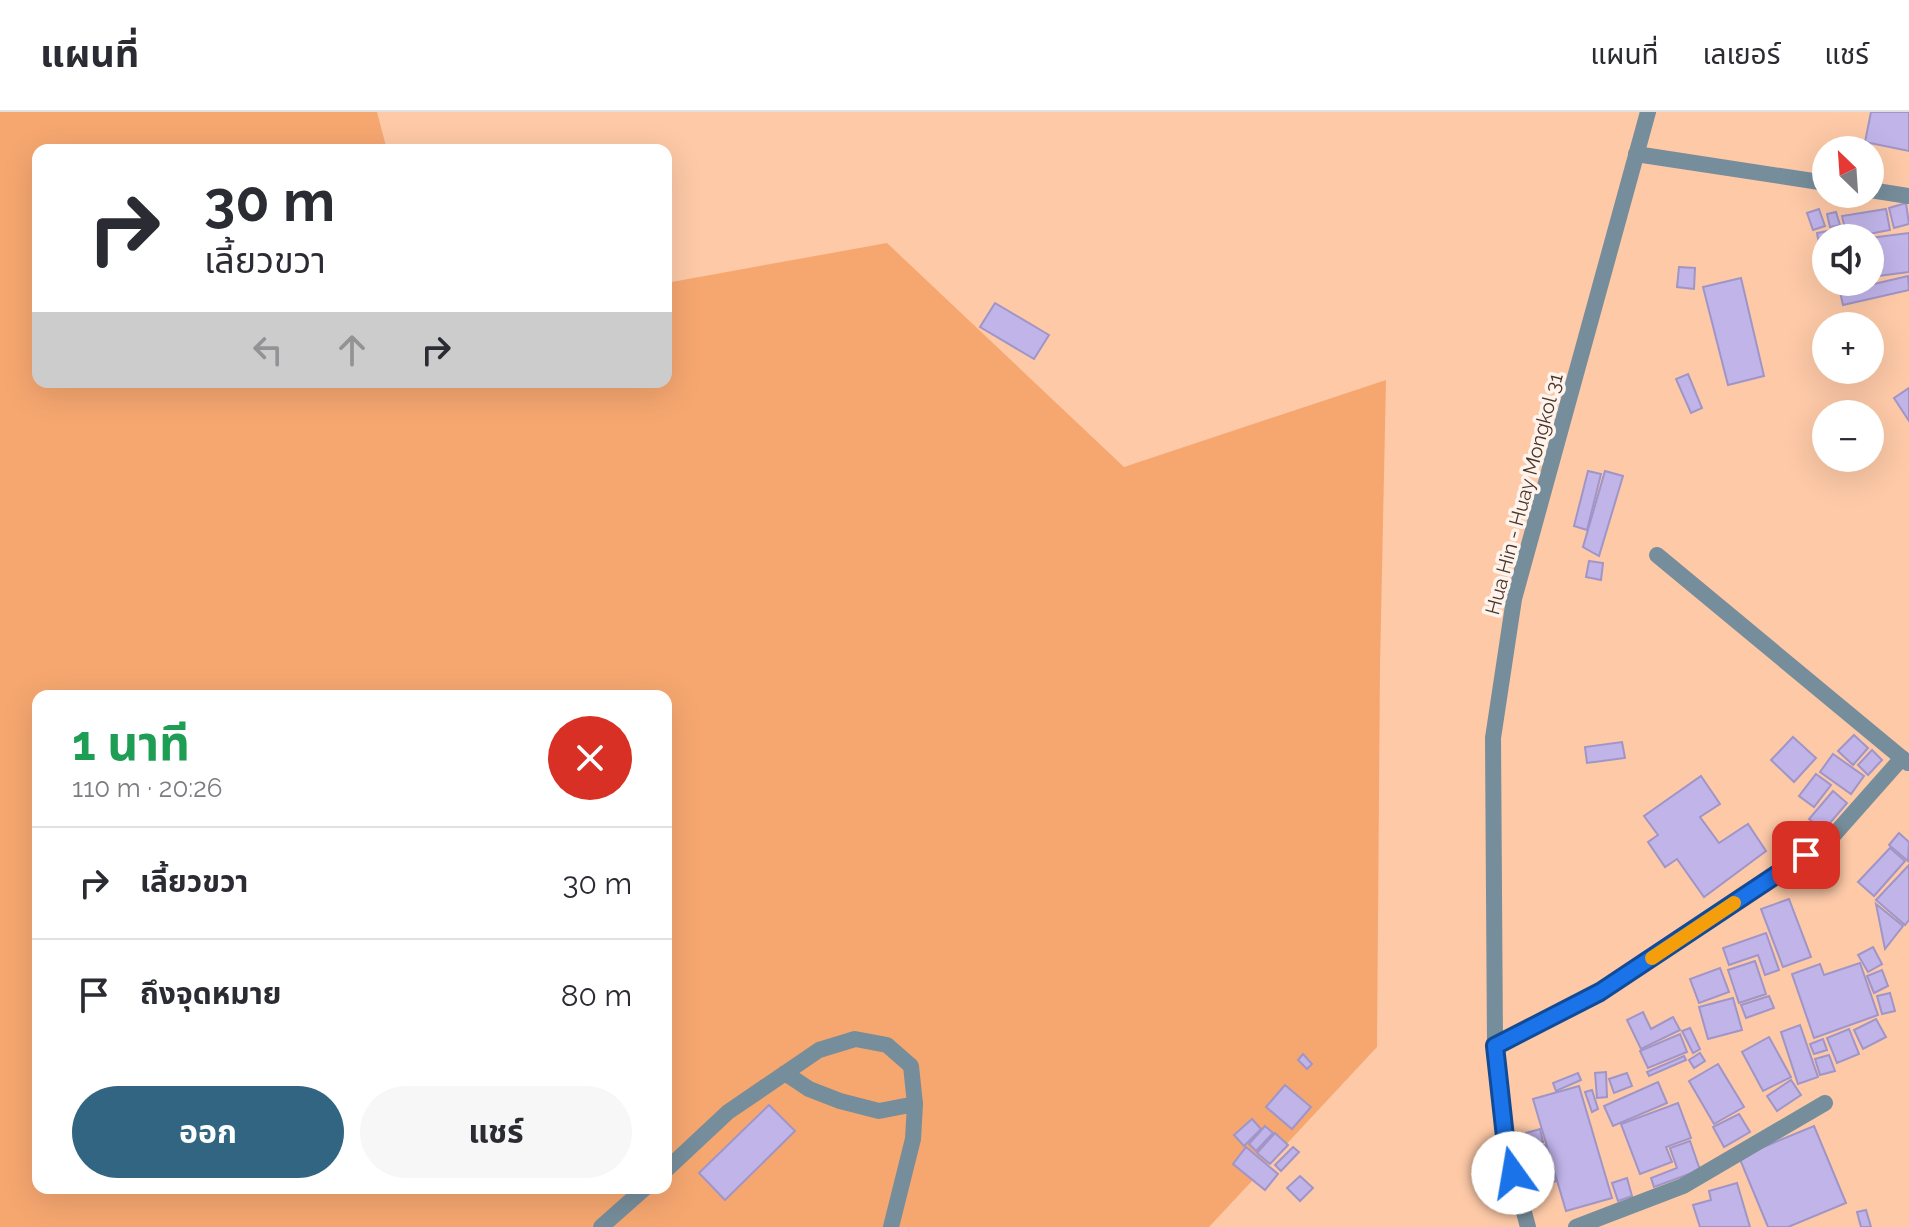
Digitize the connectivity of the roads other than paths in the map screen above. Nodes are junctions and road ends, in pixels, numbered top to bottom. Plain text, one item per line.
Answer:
1 (1648, 112) edge
2 (1636, 154) junction
3 (1812, 181) edge
4 (1884, 192) edge
5 (1909, 196) edge
6 (1657, 555) dead end
7 (1905, 761) edge
8 (1495, 1046) junction
9 (785, 1073) junction
10 (1825, 1103) dead end
11 (915, 1104) junction
12 (672, 1164) edge
13 (638, 1194) edge
14 (601, 1227) edge
15 (891, 1227) edge
16 (1528, 1227) edge
17 (1576, 1227) edge

1 - 2 street, Hua Hin - Huay Mongkol 31
2 - 3 street
2 - 8 street, Hua Hin - Huay Mongkol 31
4 - 5 street
6 - 7 street
7 - 8 street
8 - 16 street, Hua Hin - Huay Mongkol 31
9 - 11 street
9 - 11 street
9 - 12 street
10 - 17 street
11 - 15 street
13 - 14 street

